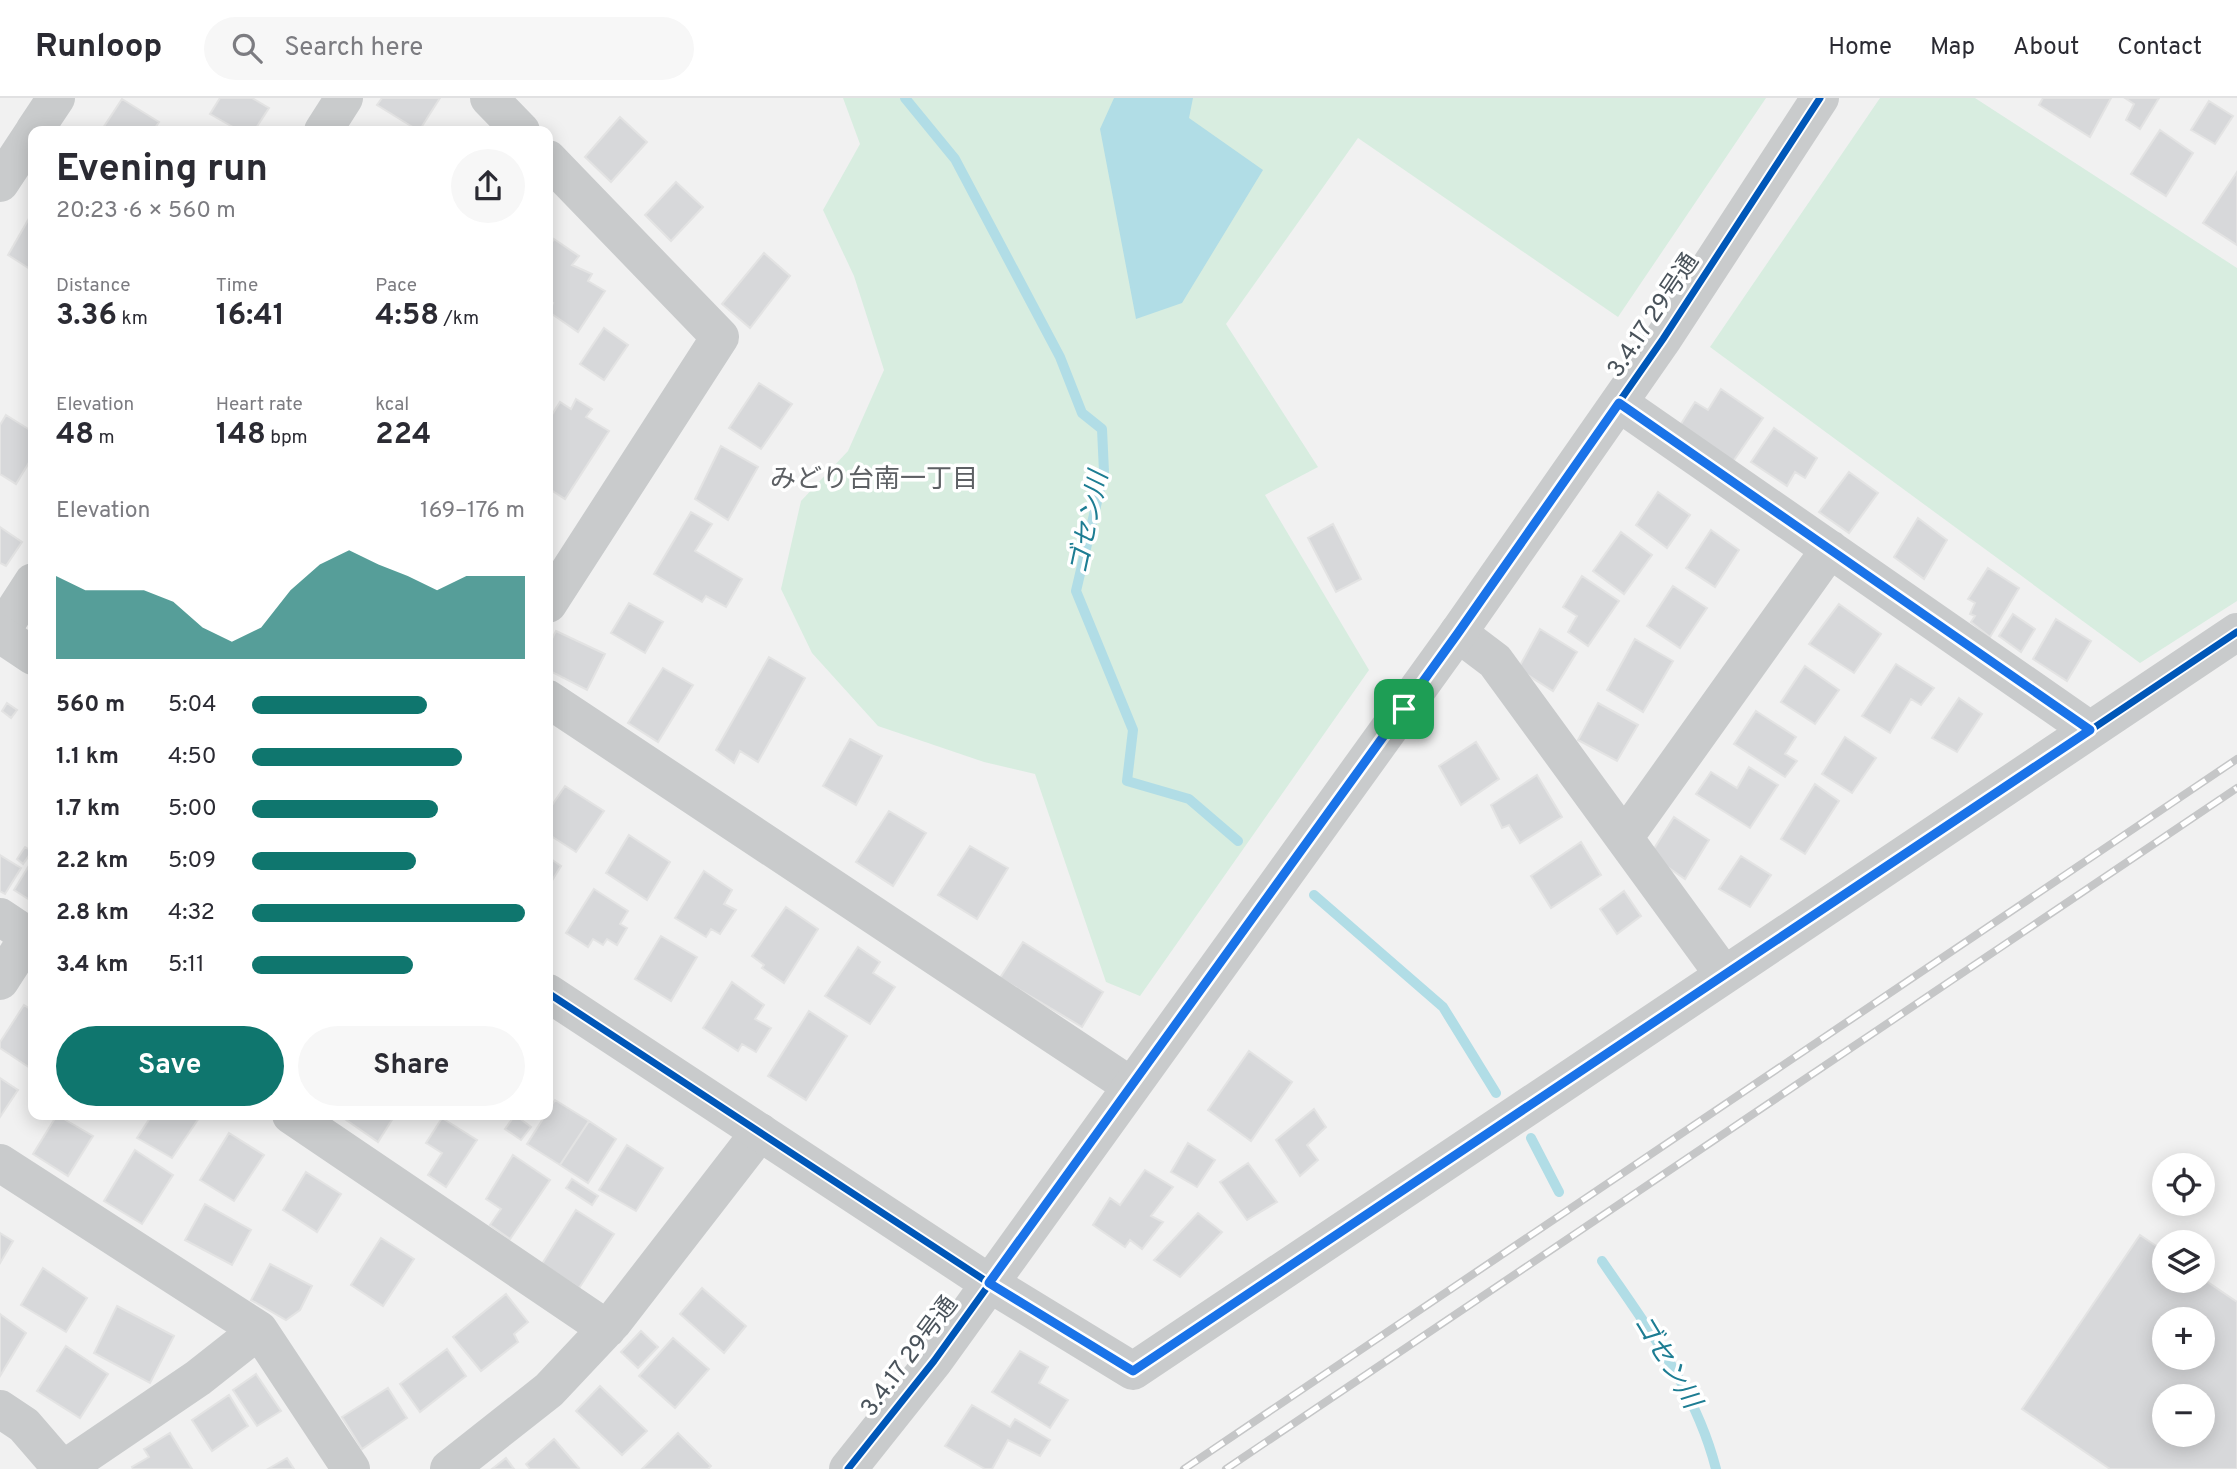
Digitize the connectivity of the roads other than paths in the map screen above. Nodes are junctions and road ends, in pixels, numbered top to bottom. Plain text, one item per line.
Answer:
1 (56, 98) edge
2 (344, 98) edge
3 (489, 98) edge
4 (1820, 98) edge
5 (38, 126) edge
6 (326, 126) edge
7 (516, 126) edge
8 (28, 141) edge
9 (553, 177) edge
10 (0, 183) edge
11 (1619, 403) junction
12 (1830, 550) junction
13 (28, 590) edge
14 (553, 596) edge
15 (2237, 632) edge
16 (1458, 633) junction
17 (0, 634) edge
18 (28, 653) edge
19 (553, 702) edge
20 (2090, 730) junction
21 (1624, 838) junction
22 (21, 931) edge
23 (1724, 975) junction
24 (0, 981) edge
25 (553, 996) edge
26 (1131, 1086) junction
27 (298, 1120) edge
28 (760, 1132) junction
29 (0, 1163) edge
30 (989, 1283) junction
31 (607, 1329) junction
32 (259, 1330) junction
33 (0, 1409) edge
34 (63, 1469) edge
35 (351, 1469) edge
36 (449, 1469) edge
37 (848, 1469) edge

1 - 5 street
2 - 6 street
3 - 7 street
4 - 11 street, 3.4.17 29号通
8 - 10 street
9 - 14 street
11 - 12 street
11 - 16 street, 3.4.17 29号通
12 - 20 street
12 - 21 street
13 - 17 street
15 - 20 street
16 - 21 street
16 - 26 street, 3.4.17 29号通
17 - 18 street
19 - 26 street
20 - 23 street
21 - 23 street
22 - 24 street
23 - 30 street
25 - 28 street
26 - 30 street, 3.4.17 29号通
27 - 31 street
28 - 30 street
28 - 31 street
29 - 32 street
30 - 37 street, 3.4.17 29号通
31 - 36 street
32 - 34 street
32 - 35 street
33 - 34 street

